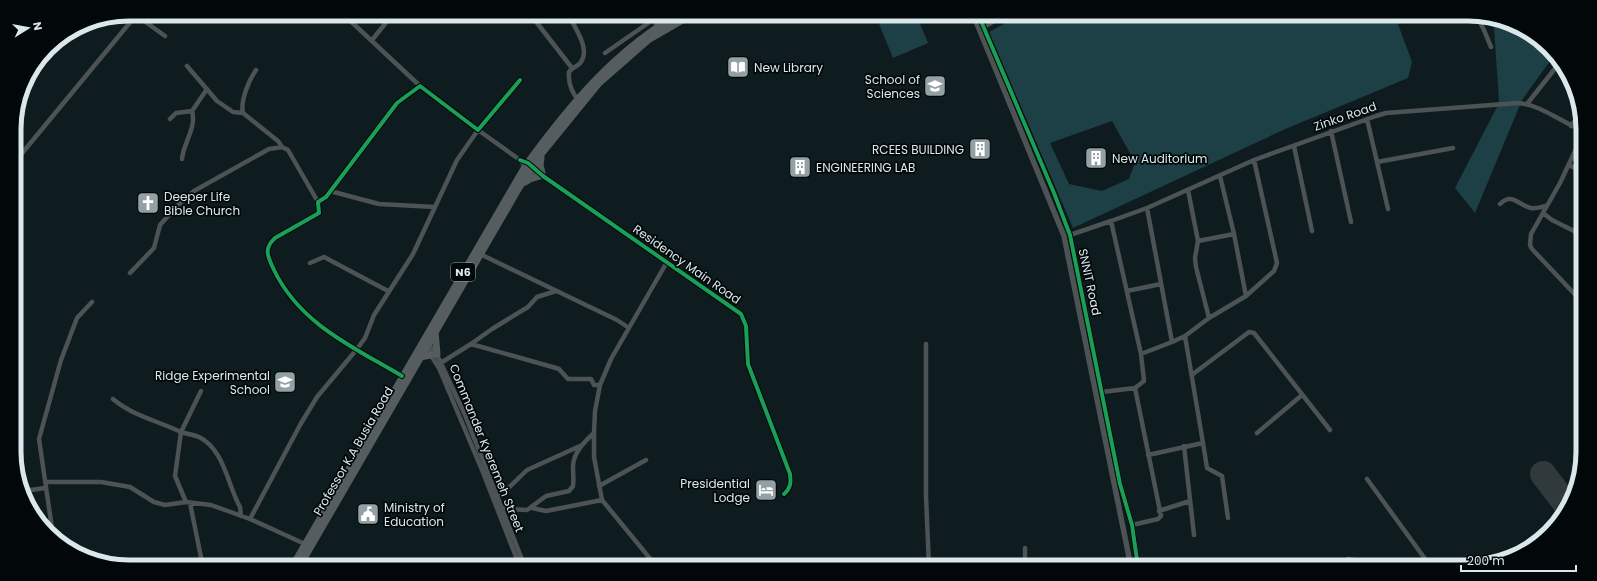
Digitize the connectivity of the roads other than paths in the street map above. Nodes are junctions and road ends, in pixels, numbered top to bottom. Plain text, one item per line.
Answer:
1 (132, 21) edge
2 (145, 21) edge
3 (351, 21) edge
4 (387, 21) edge
5 (536, 21) edge
6 (572, 21) edge
7 (651, 21) edge
8 (655, 21) edge
9 (667, 21) edge
10 (680, 21) edge
11 (975, 21) edge
12 (981, 21) edge
13 (994, 21) edge
14 (1481, 22) edge
15 (657, 27) junction
16 (984, 27) junction
17 (165, 36) dead end
18 (372, 40) junction
19 (1491, 47) dead end
20 (605, 53) dead end
21 (187, 66) dead end
22 (1557, 66) dead end
23 (572, 68) junction
24 (256, 70) dead end
25 (520, 80) dead end
26 (1003, 80) junction
27 (420, 86) junction
28 (1006, 87) junction
29 (207, 89) junction
30 (585, 95) junction
31 (579, 102) junction
32 (1527, 104) junction
33 (192, 111) junction
34 (243, 113) junction
35 (170, 119) dead end
36 (1367, 119) junction
37 (1575, 120) edge
38 (1571, 126) junction
39 (1576, 128) edge
40 (478, 130) junction
41 (1331, 131) junction
42 (1294, 146) junction
43 (282, 147) junction
44 (1453, 148) dead end
45 (1576, 149) edge
46 (542, 152) junction
47 (21, 155) edge
48 (182, 160) dead end
49 (1254, 160) junction
50 (1377, 162) junction
51 (1569, 165) junction
52 (529, 167) junction
53 (1576, 169) edge
54 (542, 175) junction
55 (1220, 176) junction
56 (520, 186) junction
57 (1188, 190) junction
58 (330, 191) junction
59 (318, 202) junction
60 (1500, 204) dead end
61 (1546, 206) junction
62 (435, 207) junction
63 (1147, 208) junction
64 (1388, 209) dead end
65 (1542, 213) junction
66 (1111, 221) junction
67 (1350, 222) dead end
68 (1312, 231) dead end
69 (1576, 232) edge
70 (1234, 234) junction
71 (1070, 235) junction
72 (1198, 241) junction
73 (480, 254) junction
74 (667, 262) junction
75 (310, 263) dead end
76 (130, 273) dead end
77 (1161, 284) junction
78 (388, 291) junction
79 (556, 291) junction
80 (1127, 291) junction
81 (1576, 295) edge
82 (1246, 296) junction
83 (92, 302) dead end
84 (1209, 318) junction
85 (629, 328) junction
86 (435, 330) junction
87 (1185, 336) junction
88 (1172, 342) junction
89 (425, 344) junction
90 (471, 344) junction
91 (926, 344) dead end
92 (357, 349) junction
93 (1141, 354) junction
94 (434, 355) junction
95 (420, 357) junction
96 (439, 364) junction
97 (1193, 374) junction
98 (402, 376) junction
99 (600, 385) junction
100 (1136, 388) junction
101 (201, 391) dead end
102 (1102, 392) junction
103 (1302, 395) junction
104 (113, 399) dead end
105 (379, 421) junction
106 (1330, 430) dead end
107 (181, 432) junction
108 (594, 433) junction
109 (1257, 433) dead end
110 (1203, 443) junction
111 (580, 446) junction
112 (1184, 446) junction
113 (1148, 455) junction
114 (646, 460) dead end
115 (1116, 477) junction
116 (1367, 479) dead end
117 (45, 482) junction
118 (1117, 485) junction
119 (599, 486) junction
120 (45, 488) junction
121 (28, 490) edge
122 (784, 494) dead end
123 (498, 498) junction
124 (602, 500) junction
125 (1190, 501) junction
126 (188, 502) junction
127 (500, 504) junction
128 (532, 508) junction
129 (1160, 511) junction
130 (241, 516) junction
131 (1228, 518) dead end
132 (250, 519) junction
133 (1132, 525) junction
134 (52, 527) edge
135 (1194, 535) dead end
136 (305, 544) junction
137 (1025, 548) dead end
138 (201, 560) edge
139 (296, 560) edge
140 (303, 560) edge
141 (517, 560) edge
142 (522, 560) edge
143 (650, 560) edge
144 (929, 560) edge
145 (1025, 560) edge
146 (1130, 560) edge
147 (1137, 560) edge
148 (1426, 560) edge

1 - 47 street
2 - 17 street
3 - 18 street, Residency Main Road
4 - 18 street
5 - 23 street
6 - 23 street
7 - 20 street
8 - 15 street
9 - 15 main road, Professor K.A Busia Road / N6
10 - 30 main road, Professor K.A Busia Road / N6
11 - 26 street, SNNIT Road
12 - 16 street, SNNIT Road
13 - 16 street
14 - 19 street
15 - 30 main road, Professor K.A Busia Road / N6
16 - 26 street, SNNIT Road
18 - 27 street, Residency Main Road
21 - 29 street
22 - 32 street
23 - 31 street
24 - 34 street
25 - 40 street
26 - 28 street, SNNIT Road
27 - 40 street, Residency Main Road
27 - 58 street
28 - 71 street, SNNIT Road
28 - 115 street, SNNIT Road
29 - 33 street
29 - 34 street
30 - 31 main road, Professor K.A Busia Road / N6
31 - 46 main road, Professor K.A Busia Road / N6
31 - 52 main road, Professor K.A Busia Road / N6
32 - 36 street, Zinko Road
32 - 38 street, Zinko Road
33 - 35 street
33 - 48 street
34 - 43 street
36 - 41 street, Zinko Road
36 - 50 street
37 - 38 street
38 - 39 street, Zinko Road
40 - 52 street, Residency Main Road
40 - 62 street
41 - 42 street, Zinko Road
41 - 67 street
42 - 49 street, Zinko Road
42 - 68 street
43 - 59 street
43 - 76 street
44 - 50 street
45 - 51 street
46 - 52 main road, Professor K.A Busia Road / N6
46 - 54 main road
49 - 55 street, Zinko Road
49 - 82 street
50 - 64 street
51 - 53 street
51 - 61 street
52 - 54 street, Residency Main Road
52 - 56 main road, Professor K.A Busia Road / N6
52 - 89 main road, Professor K.A Busia Road / N6
54 - 56 main road
54 - 74 street, Residency Main Road
55 - 57 street, Zinko Road
55 - 70 street
56 - 73 main road, Professor K.A Busia Road / N6
57 - 63 street, Zinko Road
57 - 72 street
58 - 59 street
58 - 62 street
59 - 92 street
60 - 61 street
61 - 65 street
62 - 78 street
63 - 66 street, Zinko Road
63 - 77 street
65 - 69 street
65 - 81 street
66 - 71 street, Zinko Road
66 - 80 street
70 - 72 street
70 - 82 street
71 - 102 street, SNNIT Road
72 - 84 street
73 - 79 street
73 - 86 main road, Professor K.A Busia Road / N6
74 - 85 street
74 - 122 street, Residency Main Road
75 - 78 street
77 - 80 street
77 - 88 street
78 - 92 street
79 - 85 street
79 - 90 street
80 - 93 street
82 - 84 street
83 - 117 street
84 - 87 street
85 - 99 street
86 - 89 main road, Professor K.A Busia Road / N6
86 - 94 main road
87 - 88 street
87 - 97 street
88 - 93 street
89 - 94 street, Commander Kyeremeh Street
89 - 95 main road, Professor K.A Busia Road / N6
89 - 98 main road, Professor K.A Busia Road / N6
90 - 96 street
90 - 99 street
91 - 144 street
92 - 98 street
92 - 132 street
93 - 100 street
94 - 95 main road
94 - 96 street, Commander Kyeremeh Street
95 - 105 main road, Professor K.A Busia Road / N6
96 - 123 street, Commander Kyeremeh Street
96 - 141 street, Commander Kyeremeh Street
97 - 103 street
97 - 110 street
98 - 105 main road, Professor K.A Busia Road / N6
99 - 108 street
100 - 102 street
100 - 113 street
101 - 107 street
102 - 115 street, SNNIT Road
103 - 106 street
103 - 109 street
104 - 107 street
105 - 136 main road, Professor K.A Busia Road / N6
105 - 140 main road, Professor K.A Busia Road / N6
107 - 126 street
107 - 130 street
108 - 111 street
108 - 119 street
110 - 112 street
110 - 131 street
111 - 123 street
111 - 128 street
112 - 113 street
112 - 125 street
113 - 129 street
114 - 119 street
115 - 118 street, SNNIT Road
116 - 148 street
117 - 120 street
117 - 126 street
118 - 133 street, SNNIT Road
118 - 146 street, SNNIT Road
119 - 124 street
120 - 121 street
120 - 134 street
123 - 127 street, Commander Kyeremeh Street
124 - 128 street
124 - 143 street
125 - 129 street
125 - 135 street
126 - 130 street
126 - 138 street
127 - 128 street
127 - 142 street, Commander Kyeremeh Street
129 - 133 street
130 - 132 street
132 - 136 street
133 - 147 street, SNNIT Road
136 - 139 main road, Professor K.A Busia Road / N6
137 - 145 street

